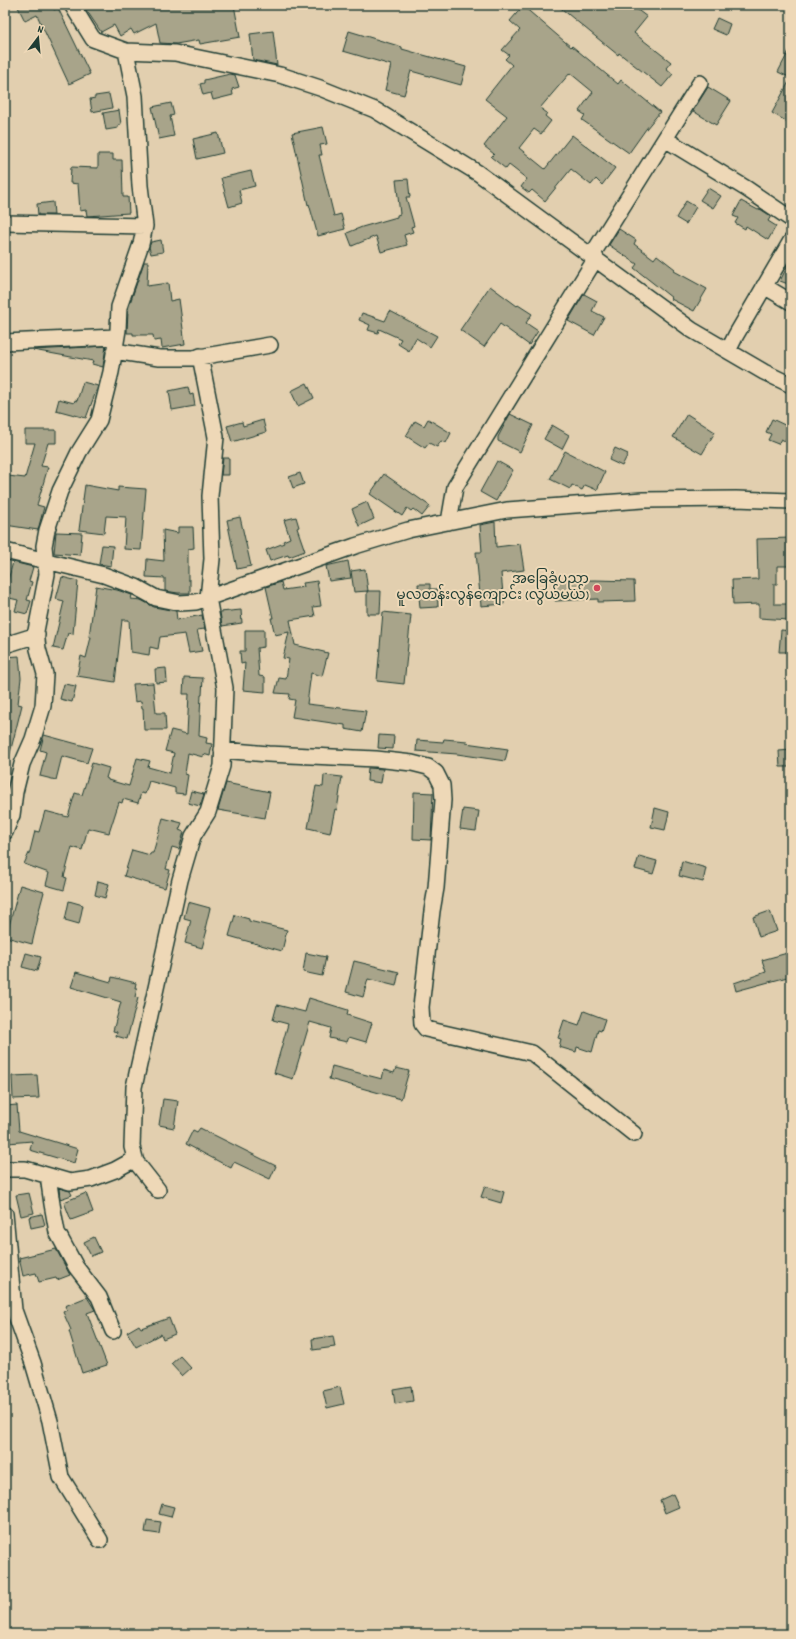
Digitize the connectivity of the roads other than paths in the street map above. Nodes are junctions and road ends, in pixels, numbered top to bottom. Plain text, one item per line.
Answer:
1 (72, 5) edge
2 (126, 51) junction
3 (700, 83) dead end
4 (665, 139) junction
5 (791, 219) edge
6 (5, 223) edge
7 (145, 226) junction
8 (791, 241) edge
9 (594, 256) junction
10 (764, 286) junction
11 (791, 302) edge
12 (5, 342) edge
13 (115, 344) junction
14 (270, 345) dead end
15 (728, 351) junction
16 (200, 356) junction
17 (791, 385) edge
18 (791, 501) edge
19 (449, 522) junction
20 (5, 551) edge
21 (45, 560) junction
22 (208, 598) junction
23 (37, 635) junction
24 (5, 645) edge
25 (222, 750) junction
26 (5, 832) edge
27 (634, 1134) dead end
28 (135, 1159) junction
29 (5, 1168) edge
30 (48, 1176) junction
31 (158, 1190) dead end
32 (5, 1214) edge
33 (113, 1331) dead end
34 (100, 1540) dead end

1 - 2 street
2 - 7 street
2 - 9 street
3 - 4 street
4 - 5 street
4 - 9 street
6 - 7 street
7 - 13 street
8 - 10 street
9 - 15 street
9 - 19 street
10 - 11 street
10 - 15 street
12 - 13 street
13 - 16 street
13 - 21 street
14 - 16 street
15 - 17 street
16 - 22 street
18 - 19 street
19 - 22 street
20 - 21 street
21 - 22 street
21 - 23 street
22 - 25 street
23 - 24 street
23 - 26 street
25 - 27 street
25 - 28 street
28 - 30 street
28 - 31 street
29 - 30 street
30 - 33 street
32 - 34 street

